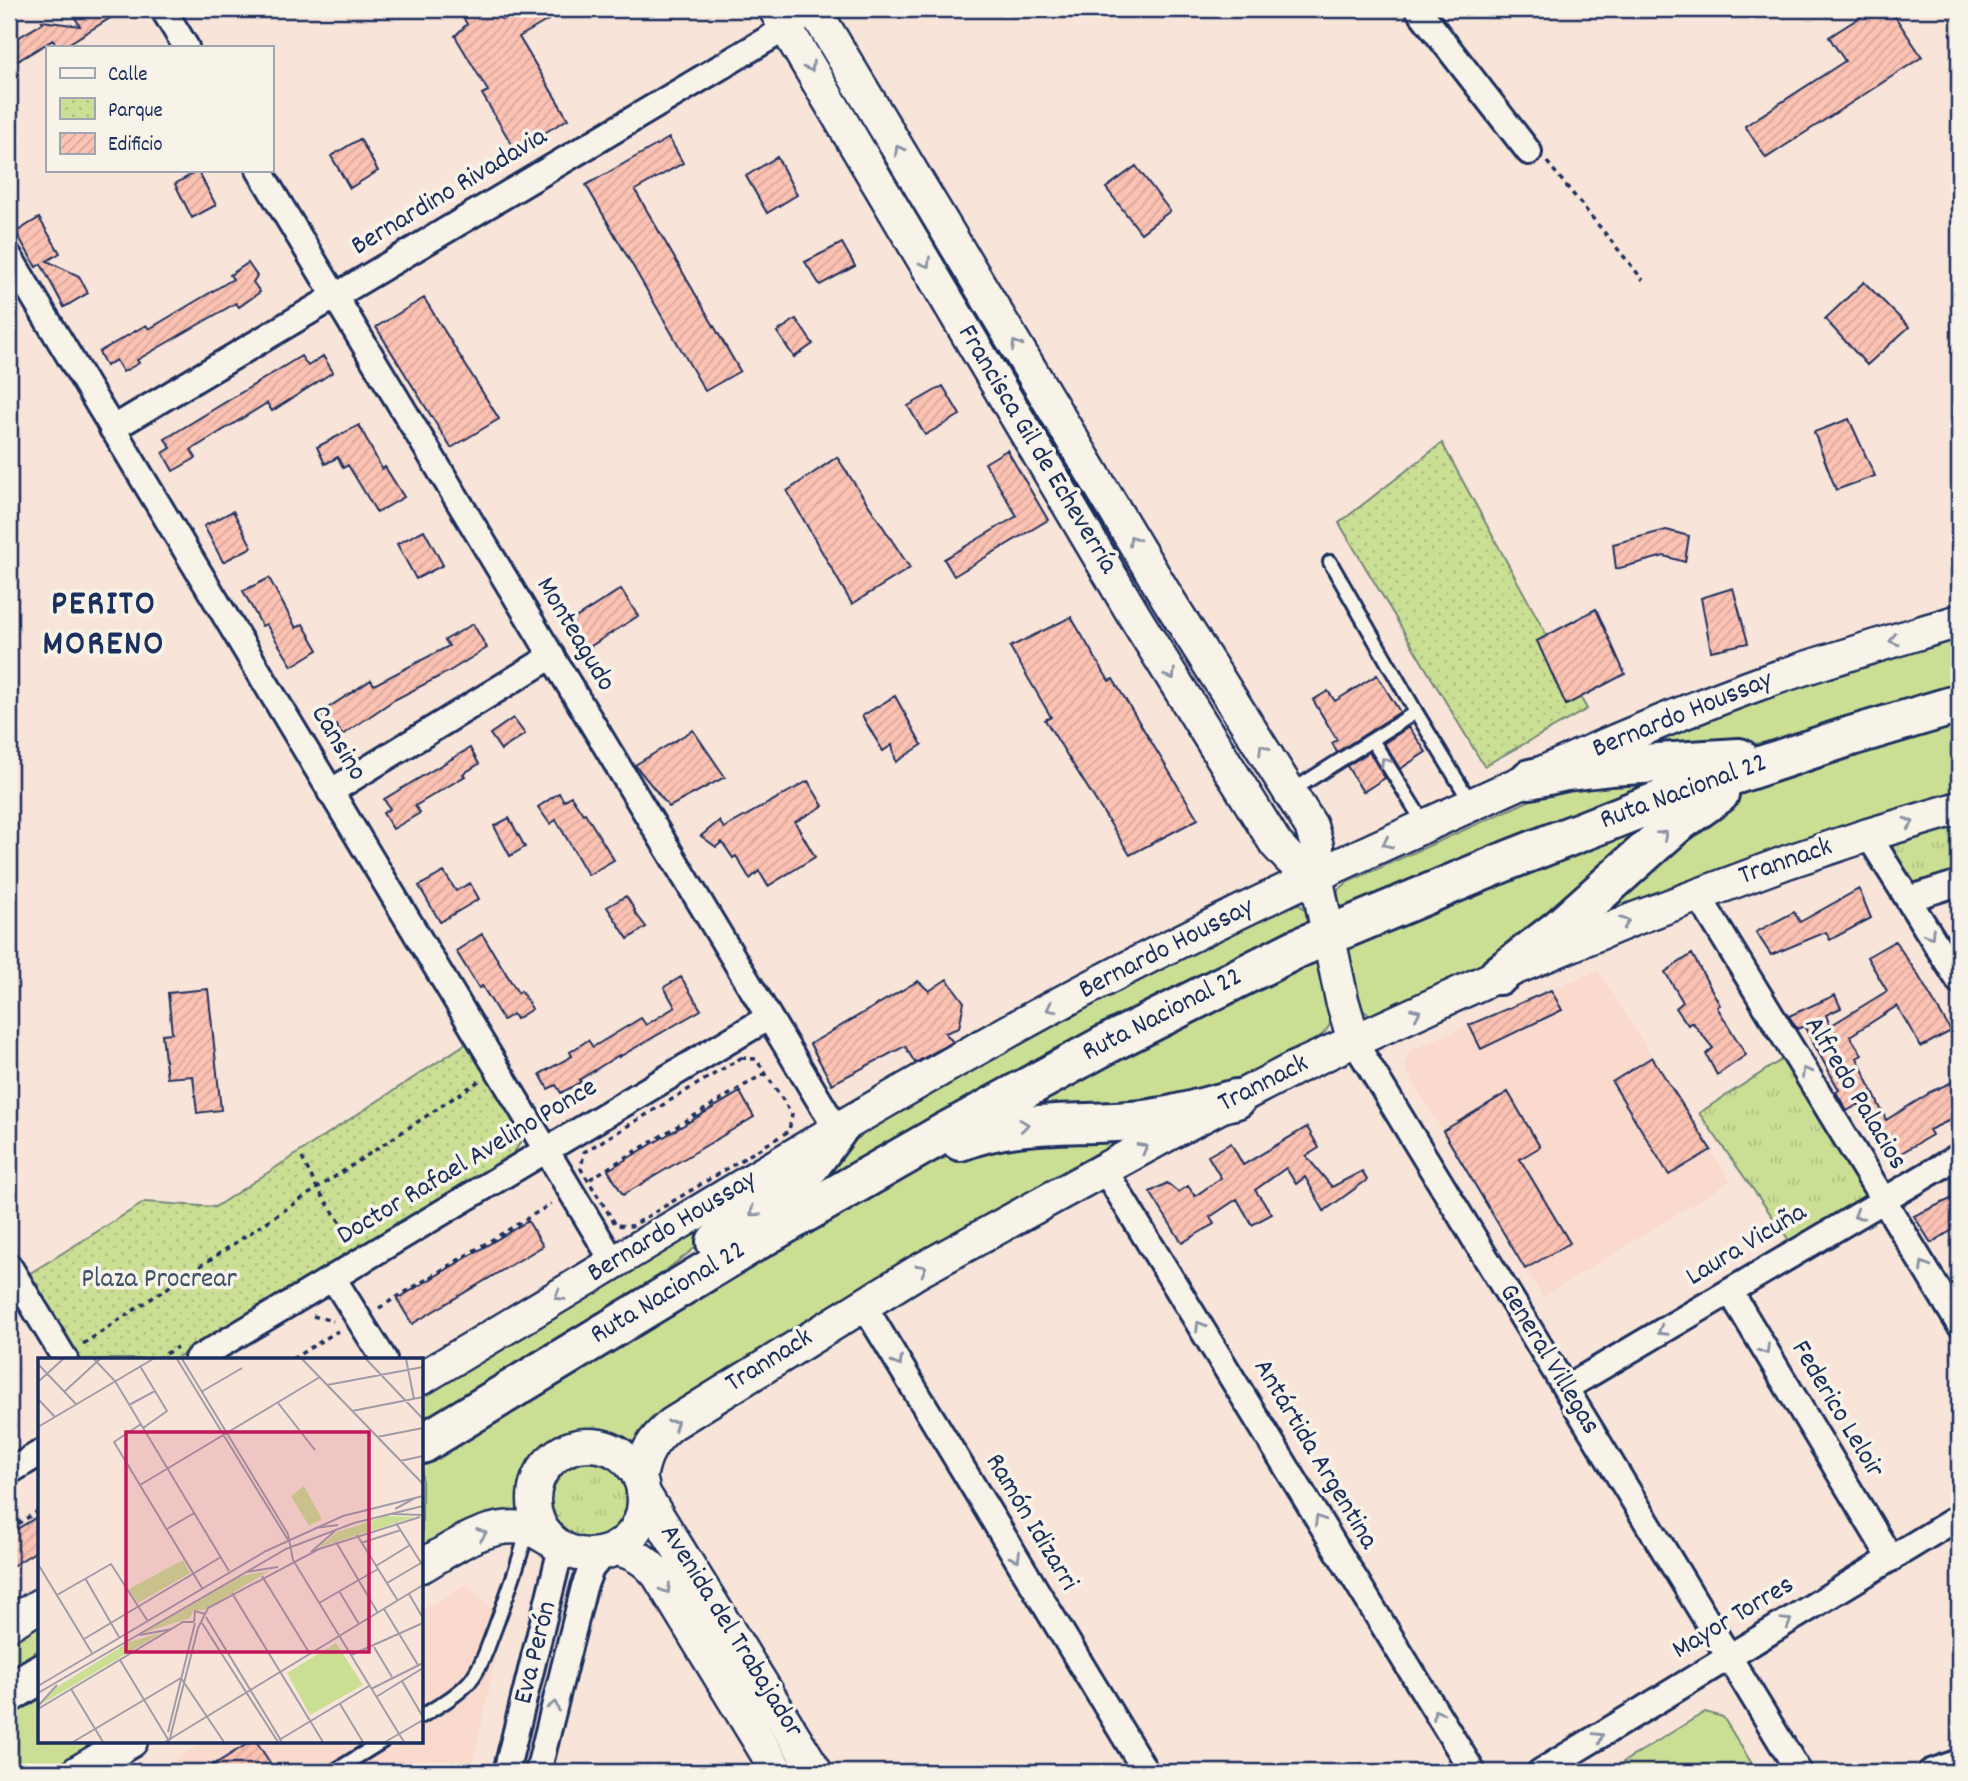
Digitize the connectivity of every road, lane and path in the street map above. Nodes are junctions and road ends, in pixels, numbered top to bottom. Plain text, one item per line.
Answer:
1 (163, 9) edge
2 (816, 9) edge
3 (1418, 9) edge
4 (780, 18) edge
5 (185, 46) edge
6 (1528, 152) dead end
7 (260, 172) edge
8 (9, 256) edge
9 (335, 296) junction
10 (112, 429) junction
11 (1330, 562) dead end
12 (1168, 599) junction
13 (1135, 617) junction
14 (1959, 621) edge
15 (552, 656) junction
16 (1959, 704) edge
17 (1416, 712) junction
18 (1852, 736) junction
19 (1372, 740) junction
20 (1770, 762) junction
21 (1530, 779) junction
22 (330, 792) junction
23 (1290, 792) junction
24 (1472, 805) junction
25 (1959, 808) edge
26 (1425, 826) junction
27 (1868, 835) junction
28 (1316, 876) junction
29 (1959, 883) edge
30 (1698, 895) junction
31 (1908, 899) junction
32 (1328, 936) junction
33 (1499, 975) junction
34 (1959, 982) edge
35 (769, 1017) junction
36 (1354, 1041) junction
37 (765, 1073) junction
38 (485, 1091) dead end
39 (1236, 1100) junction
40 (799, 1118) dead end
41 (790, 1125) junction
42 (837, 1130) junction
43 (546, 1151) junction
44 (1959, 1156) edge
45 (302, 1158) dead end
46 (1104, 1169) junction
47 (588, 1180) junction
48 (317, 1188) junction
49 (845, 1189) junction
50 (547, 1197) dead end
51 (1884, 1200) junction
52 (551, 1204) junction
53 (557, 1214) dead end
54 (353, 1241) dead end
55 (614, 1264) junction
56 (9, 1266) edge
57 (333, 1278) junction
58 (1730, 1291) junction
59 (670, 1295) junction
60 (863, 1304) junction
61 (377, 1309) dead end
62 (302, 1323) dead end
63 (1959, 1324) edge
64 (338, 1331) junction
65 (344, 1340) dead end
66 (73, 1352) edge
67 (189, 1352) edge
68 (162, 1358) edge
69 (294, 1358) edge
70 (383, 1358) edge
71 (424, 1377) edge
72 (1566, 1388) junction
73 (424, 1443) edge
74 (38, 1454) edge
75 (9, 1472) edge
76 (642, 1486) junction
77 (38, 1511) edge
78 (1959, 1517) edge
79 (9, 1529) edge
80 (544, 1531) junction
81 (609, 1551) junction
82 (1891, 1559) junction
83 (424, 1565) edge
84 (38, 1606) edge
85 (9, 1624) edge
86 (1729, 1657) junction
87 (424, 1715) edge
88 (129, 1742) edge
89 (381, 1742) edge
90 (1959, 1762) edge
91 (78, 1772) edge
92 (333, 1772) edge
93 (506, 1772) edge
94 (538, 1772) edge
95 (778, 1772) edge
96 (816, 1772) edge
97 (1146, 1772) edge
98 (1473, 1772) edge
99 (1541, 1772) edge
100 (1799, 1772) edge
101 (1931, 1772) edge

1 - 5 street
2 - 4 street, Bernardino Rivadavia
12 -> 2 street, Francisca Gil de Echeverría
3 - 6 street
4 - 9 street, Bernardino Rivadavia
4 -> 13 street, Francisca Gil de Echeverría
7 - 9 street, Monteagudo
8 - 10 street, Cansino
9 - 10 street, Bernardino Rivadavia
9 - 15 street, Monteagudo
10 - 22 street, Cansino
11 - 17 lane
12 - 13 street
23 -> 12 street, Francisca Gil de Echeverría
13 -> 28 street, Francisca Gil de Echeverría
14 -> 21 street, Bernardo Houssay
15 - 22 street
15 - 35 street, Monteagudo
16 - 18 main road, Ruta Nacional 22
17 - 19 lane
17 - 24 lane
18 - 20 main road, Ruta Nacional 22
18 - 21 main road
19 - 23 lane
26 -> 19 lane
20 - 32 main road, Ruta Nacional 22
33 -> 20 main road
21 - 24 street, Bernardo Houssay
22 - 43 street, Cansino
23 - 28 street, Francisca Gil de Echeverría
24 - 26 street, Bernardo Houssay
27 -> 25 street, Trannack
26 -> 28 street, Bernardo Houssay
27 - 30 street, Trannack
27 - 31 street
28 - 32 street, Francisca Gil de Echeverría
28 -> 42 street, Bernardo Houssay
29 - 31 street
33 -> 30 street, Trannack
51 -> 30 street, Alfredo Palacios
31 -> 34 street
32 - 36 street, General Villegas
32 - 49 main road, Ruta Nacional 22
36 -> 33 street, Trannack
35 - 42 street, Monteagudo
35 - 43 street, Doctor Rafael Avelino Ponce
36 - 39 street, Trannack
36 - 72 street, General Villegas
37 - 41 path
37 - 47 path
37 - 47 path
38 - 48 path
46 -> 39 street, Trannack
49 -> 39 main road
40 - 41 path
41 - 47 path
42 - 55 street, Bernardo Houssay
42 -> 59 main road
43 - 55 street, Cansino
43 - 57 street, Doctor Rafael Avelino Ponce
44 - 51 street, Laura Vicuña
45 - 48 path
60 -> 46 street, Trannack
98 -> 46 street, Antártida Argentina
48 - 54 path
48 - 66 path
49 - 59 main road, Ruta Nacional 22
50 - 52 path
51 -> 58 street, Laura Vicuña
63 -> 51 street, Alfredo Palacios
52 - 53 path
52 - 61 path
55 -> 71 street, Bernardo Houssay
56 - 66 street
57 - 67 street, Doctor Rafael Avelino Ponce
57 - 70 street
58 -> 72 street, Laura Vicuña
58 -> 82 street, Federico Leloir
59 - 73 main road, Ruta Nacional 22
76 -> 60 street, Trannack
60 -> 97 street, Ramón Idizarri
62 - 64 path
64 - 65 path
64 - 69 path
67 - 68 path
72 - 86 street, General Villegas
74 - 75 street
76 - 80 street
76 - 81 street, Trannack
76 - 96 street, Avenida del Trabajador
77 - 79 path
78 - 82 street, Mayor Torres
80 - 81 street
83 -> 80 street
80 - 87 lane
80 - 93 street, Eva Perón
94 -> 81 street, Eva Perón
81 -> 95 street, Avenida del Trabajador
86 -> 82 street, Mayor Torres
84 - 85 street
99 -> 86 street, Mayor Torres
86 - 100 street, General Villegas
88 - 91 street
89 - 92 lane
90 - 101 street

